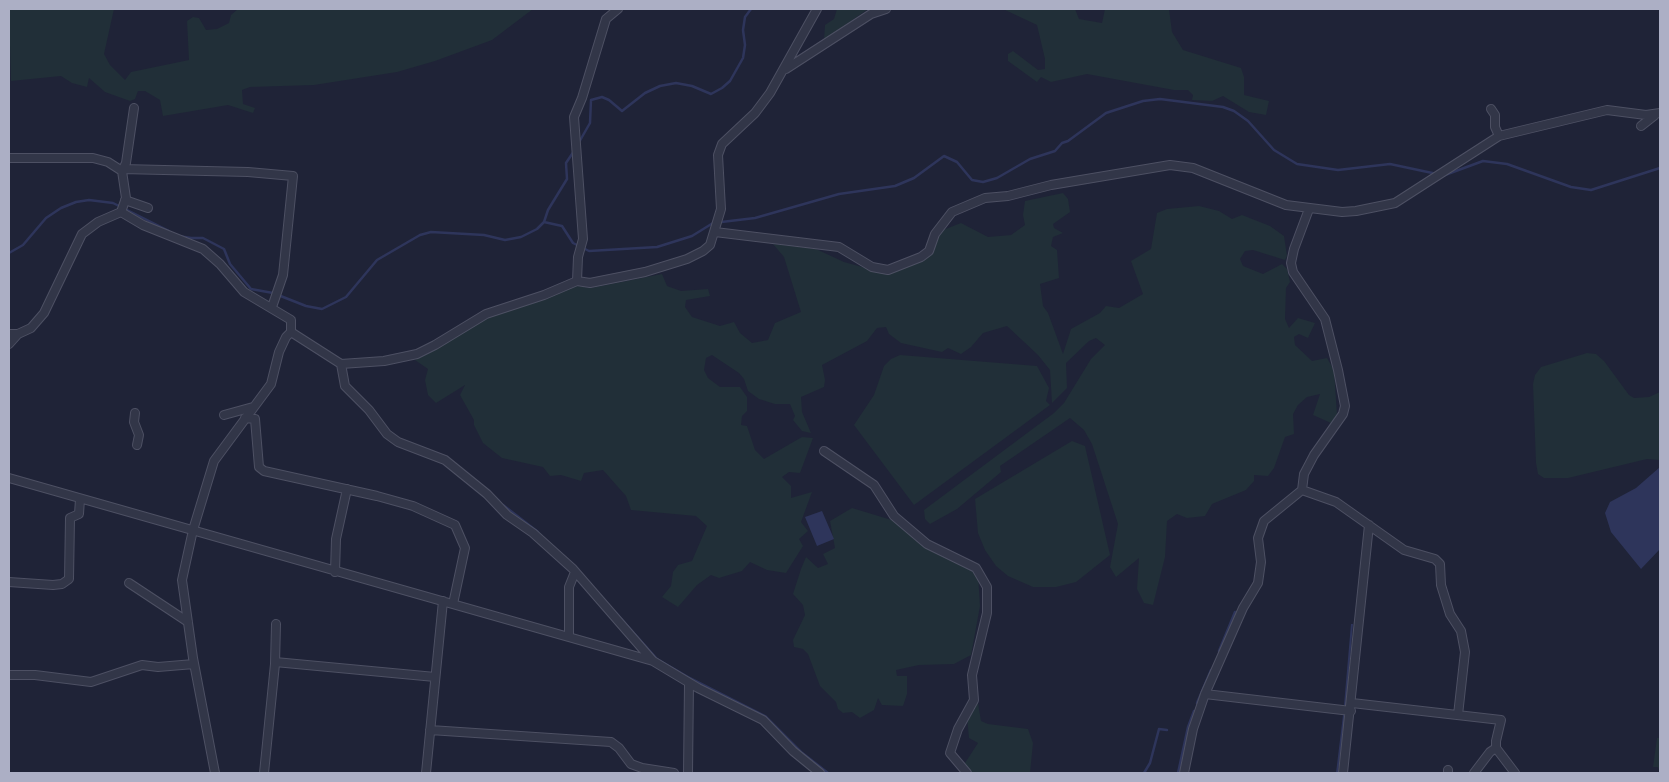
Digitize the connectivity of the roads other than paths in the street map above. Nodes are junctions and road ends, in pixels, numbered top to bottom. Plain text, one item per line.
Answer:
1 (618, 9) edge
2 (817, 9) edge
3 (886, 9) edge
4 (784, 70) junction
5 (134, 108) dead end
6 (1657, 114) edge
7 (1501, 123) dead end
8 (1641, 126) dead end
9 (1499, 136) junction
10 (9, 158) edge
11 (122, 170) junction
12 (125, 200) junction
13 (148, 208) dead end
14 (1310, 208) junction
15 (122, 212) junction
16 (715, 232) junction
17 (577, 281) junction
18 (272, 307) junction
19 (291, 332) junction
20 (9, 334) edge
21 (18, 334) junction
22 (9, 344) edge
23 (341, 364) junction
24 (253, 407) junction
25 (136, 413) dead end
26 (224, 415) dead end
27 (245, 418) junction
28 (137, 445) dead end
29 (824, 451) dead end
30 (9, 478) edge
31 (347, 489) junction
32 (1302, 490) junction
33 (80, 499) junction
34 (1369, 525) junction
35 (193, 530) junction
36 (334, 572) junction
37 (575, 572) junction
38 (9, 582) edge
39 (129, 583) dead end
40 (443, 601) junction
41 (453, 604) junction
42 (188, 622) junction
43 (276, 624) dead end
44 (569, 637) junction
45 (653, 661) junction
46 (275, 662) junction
47 (194, 664) junction
48 (9, 675) edge
49 (435, 677) junction
50 (689, 683) junction
51 (1205, 694) junction
52 (1351, 707) junction
53 (1458, 715) junction
54 (430, 730) junction
55 (1496, 748) junction
56 (215, 773) edge
57 (264, 773) edge
58 (426, 773) edge
59 (674, 773) edge
60 (688, 773) edge
61 (820, 773) edge
62 (967, 773) edge
63 (1184, 773) edge
64 (1343, 773) edge
65 (1474, 773) edge
66 (1515, 773) edge

1 - 17 street
2 - 4 street
3 - 4 street
4 - 16 street
5 - 11 street
6 - 8 street
6 - 9 street
7 - 9 street
9 - 14 street
10 - 11 street
11 - 12 street
11 - 18 street
12 - 13 street
12 - 15 street
14 - 16 street
14 - 32 street
15 - 18 street
15 - 21 street
16 - 17 street
17 - 23 street
18 - 19 street
19 - 23 street
19 - 24 street
20 - 21 street
21 - 22 street
23 - 37 street
24 - 26 street
24 - 27 street
25 - 28 street
27 - 31 street
27 - 35 street
29 - 62 street
30 - 33 street
31 - 36 street
31 - 41 street
32 - 34 street
32 - 51 street
33 - 35 street
33 - 38 street
34 - 52 street
34 - 53 street
35 - 36 street
35 - 42 street
36 - 40 street
37 - 44 street
37 - 45 street
39 - 42 street
40 - 41 street
40 - 49 street
41 - 44 street
42 - 47 street
43 - 46 street
44 - 45 street
45 - 50 street
46 - 49 street
46 - 57 street
47 - 48 street
47 - 56 street
49 - 54 street
50 - 60 street
50 - 61 street
51 - 52 street
51 - 63 street
52 - 53 street
52 - 64 street
53 - 55 street
54 - 58 street
54 - 59 street
55 - 65 street
55 - 66 street

